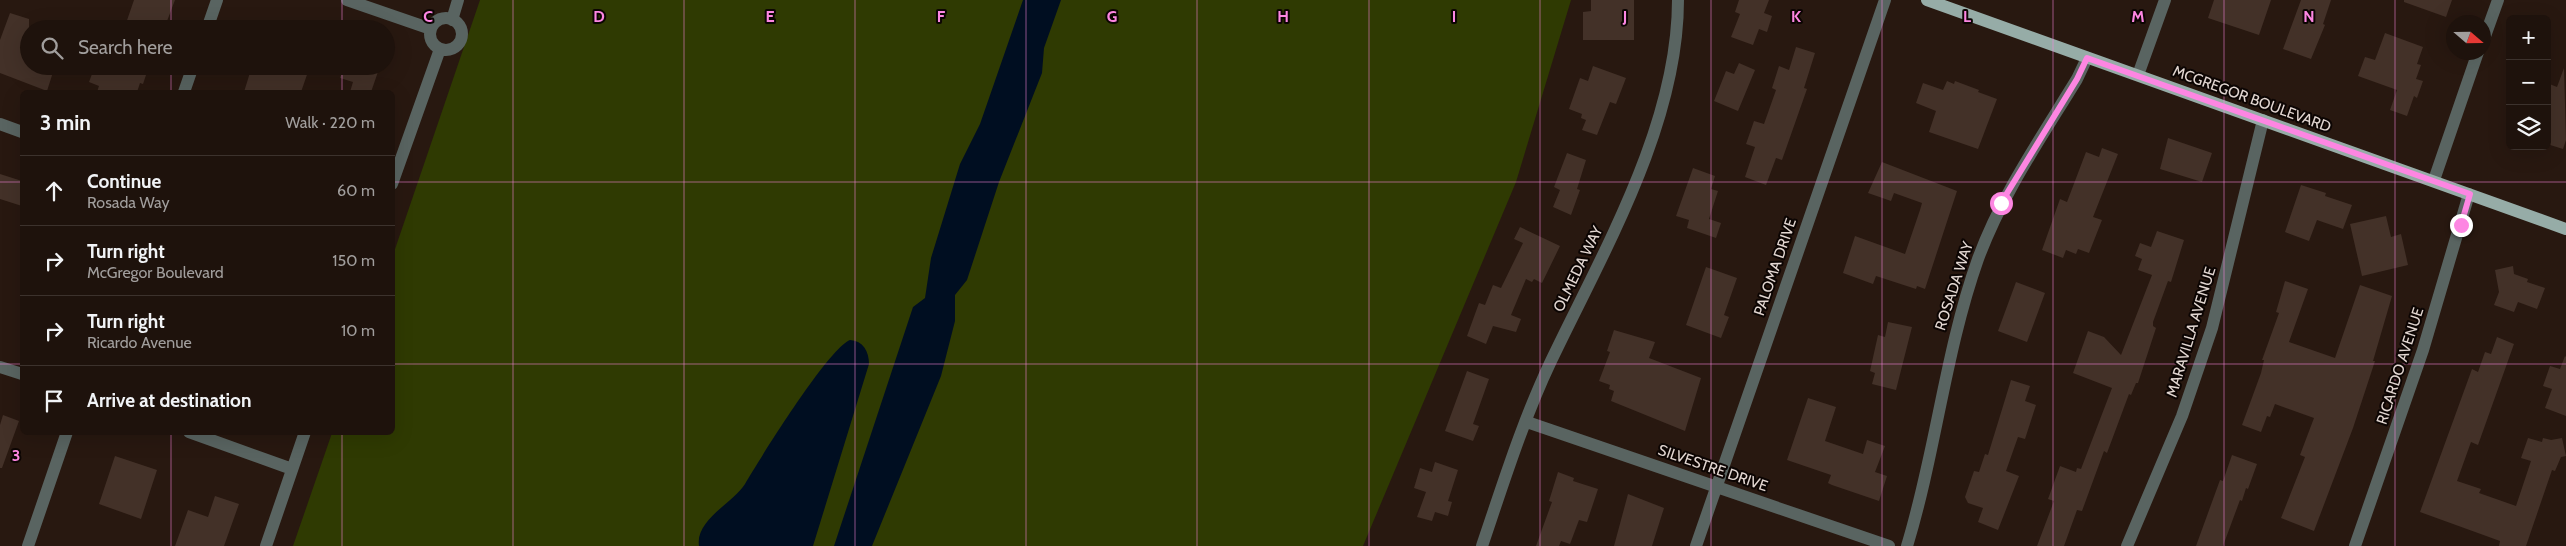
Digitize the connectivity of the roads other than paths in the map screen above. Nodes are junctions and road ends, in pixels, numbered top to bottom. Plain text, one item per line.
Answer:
1 (217, 0) edge
2 (347, 0) edge
3 (458, 0) edge
4 (1678, 0) edge
5 (1886, 0) edge
6 (1927, 0) edge
7 (2165, 0) edge
8 (2498, 0) edge
9 (209, 20) edge
10 (452, 20) junction
11 (2491, 20) edge
12 (431, 29) junction
13 (440, 49) junction
14 (2087, 58) junction
15 (2475, 60) edge
16 (190, 75) edge
17 (2138, 75) junction
18 (185, 90) edge
19 (2263, 120) junction
20 (0, 124) edge
21 (20, 131) edge
22 (395, 176) edge
23 (2434, 180) junction
24 (2470, 194) junction
25 (2566, 229) edge
26 (0, 367) edge
27 (20, 373) edge
28 (1527, 422) junction
29 (66, 435) edge
30 (197, 435) edge
31 (304, 435) edge
32 (292, 469) junction
33 (1716, 486) junction
34 (28, 546) edge
35 (266, 546) edge
36 (1482, 546) edge
37 (1696, 546) edge
38 (1889, 546) edge
39 (1907, 546) edge
40 (2127, 546) edge
41 (2355, 546) edge

1 - 9 street
2 - 12 street
3 - 10 street
4 - 28 street, OLMEDA WAY
5 - 33 street, PALOMA DRIVE
6 - 14 main road, MCGREGOR BOULEVARD
7 - 17 street
8 - 11 street
10 - 12 street
10 - 13 street
12 - 13 street
13 - 22 street
14 - 17 main road, MCGREGOR BOULEVARD
14 - 39 street, ROSADA WAY
15 - 23 street
16 - 18 street
17 - 19 main road, MCGREGOR BOULEVARD
19 - 23 main road, MCGREGOR BOULEVARD
19 - 40 street, MARAVILLA AVENUE
20 - 21 street
23 - 24 main road, MCGREGOR BOULEVARD
24 - 25 main road, MCGREGOR BOULEVARD
24 - 41 street, RICARDO AVENUE
26 - 27 street
28 - 33 street, SILVESTRE DRIVE
28 - 36 street, OLMEDA WAY
29 - 34 street
30 - 32 street
31 - 32 street
32 - 35 street
33 - 37 street, PALOMA DRIVE
33 - 38 street, SILVESTRE DRIVE

